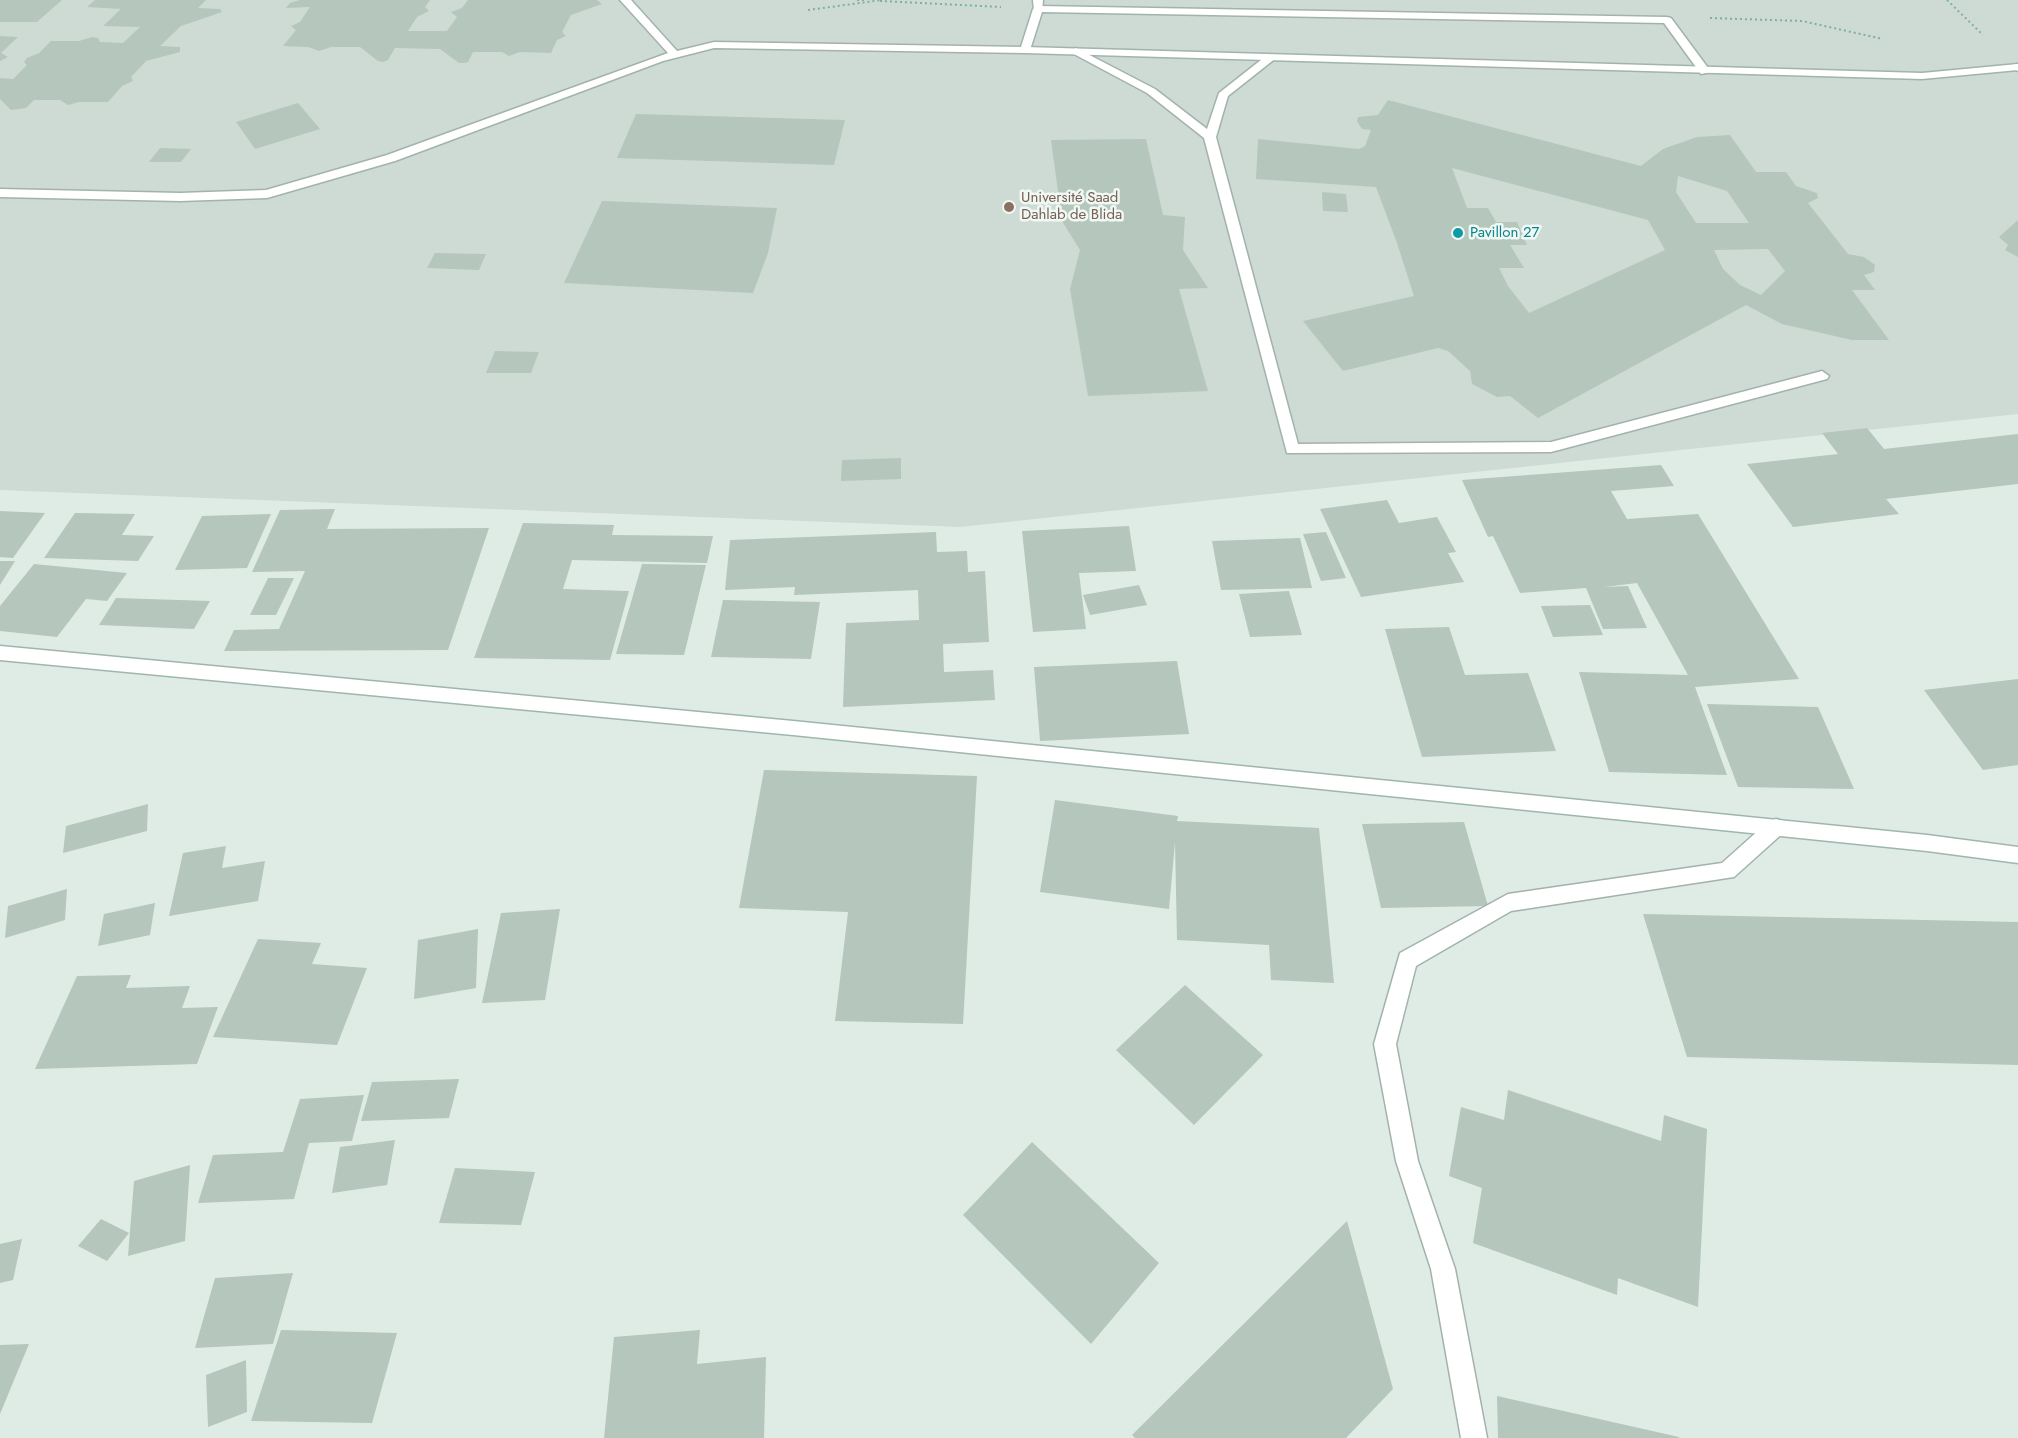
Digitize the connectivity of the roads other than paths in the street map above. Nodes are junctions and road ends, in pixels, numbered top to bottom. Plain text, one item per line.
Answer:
1 (625, 0) edge
2 (1038, 5) edge
3 (1025, 50) junction
4 (1077, 51) junction
5 (675, 55) junction
6 (1270, 58) junction
7 (2017, 67) edge
8 (1705, 72) junction
9 (1210, 137) junction
10 (0, 193) edge
11 (1822, 376) dead end
12 (0, 653) edge
13 (1776, 827) junction
14 (2018, 855) edge
15 (1474, 1438) edge

1 - 5 street
2 - 3 street
2 - 8 street
3 - 4 street
3 - 5 street
4 - 6 street
4 - 9 street
5 - 10 street
6 - 8 street
6 - 9 street
7 - 8 street
9 - 11 street
12 - 13 street
13 - 14 street
13 - 15 street

